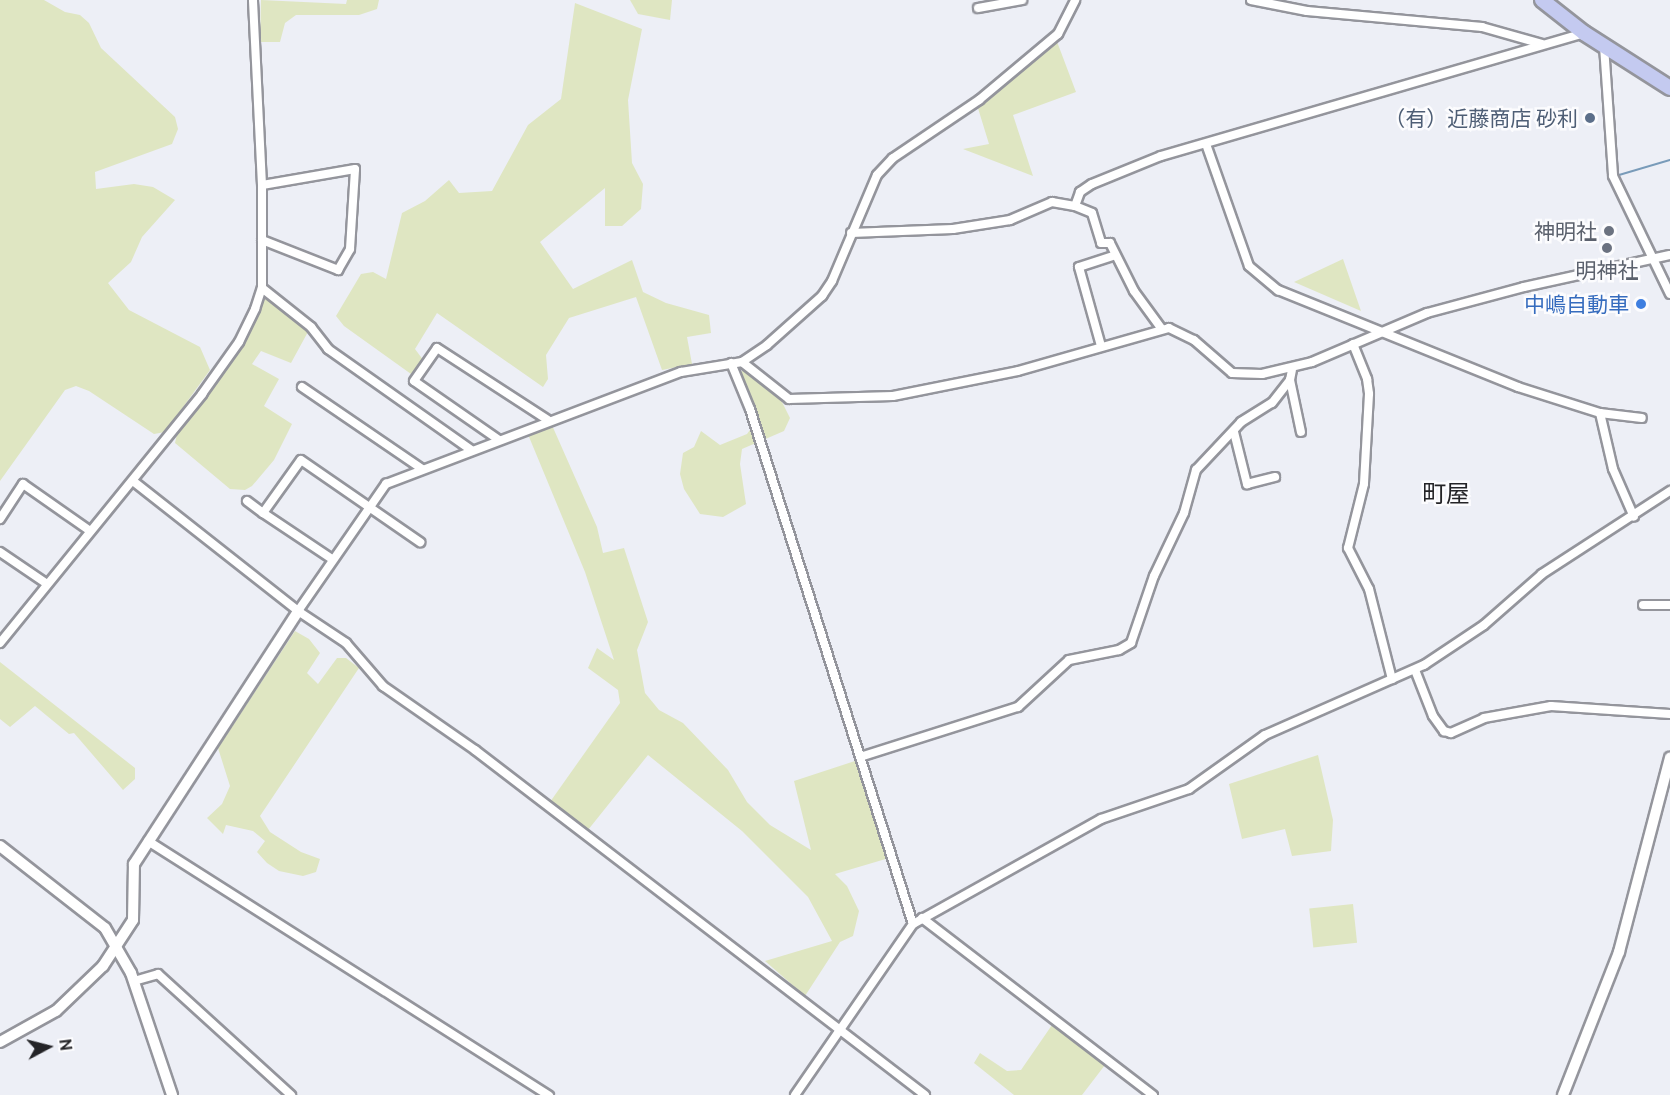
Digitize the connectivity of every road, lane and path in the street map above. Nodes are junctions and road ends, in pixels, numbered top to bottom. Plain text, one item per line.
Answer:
1 (253, 0) edge
2 (1022, 0) edge
3 (1075, 0) edge
4 (1251, 0) edge
5 (1542, 0) edge
6 (978, 8) dead end
7 (1584, 33) junction
8 (1543, 44) junction
9 (1604, 46) junction
10 (1670, 88) edge
11 (1206, 144) junction
12 (262, 185) junction
13 (1075, 206) junction
14 (850, 233) junction
15 (262, 240) junction
16 (1115, 255) junction
17 (1670, 255) edge
18 (1651, 257) junction
19 (262, 288) junction
20 (1670, 294) edge
21 (1161, 328) junction
22 (1378, 332) junction
23 (1353, 344) junction
24 (1101, 346) junction
25 (742, 362) junction
26 (731, 363) junction
27 (1292, 370) junction
28 (1290, 380) junction
29 (302, 387) dead end
30 (1600, 413) junction
31 (1642, 418) dead end
32 (548, 420) junction
33 (1234, 432) junction
34 (1301, 432) dead end
35 (499, 440) junction
36 (471, 450) junction
37 (422, 469) junction
38 (1275, 477) dead end
39 (133, 481) junction
40 (1670, 491) edge
41 (247, 501) dead end
42 (368, 504) junction
43 (263, 513) junction
44 (1634, 517) junction
45 (0, 519) edge
46 (90, 531) junction
47 (420, 542) dead end
48 (0, 552) edge
49 (332, 559) junction
50 (48, 584) junction
51 (1643, 605) dead end
52 (1670, 605) edge
53 (298, 611) junction
54 (3, 632) edge
55 (0, 643) edge
56 (1415, 670) junction
57 (1392, 679) junction
58 (1670, 714) edge
59 (860, 757) junction
60 (1670, 758) edge
61 (148, 841) junction
62 (0, 846) edge
63 (922, 918) junction
64 (913, 924) junction
65 (116, 944) junction
66 (103, 966) junction
67 (132, 977) junction
68 (841, 1032) junction
69 (0, 1042) edge
70 (172, 1095) edge
71 (291, 1095) edge
72 (549, 1095) edge
73 (795, 1095) edge
74 (925, 1095) edge
75 (1153, 1095) edge
76 (1563, 1095) edge

1 - 12 street
2 - 6 street
3 - 14 street
4 - 8 street
5 - 7 main road
7 - 8 street
7 - 9 main road
8 - 11 street
9 - 10 main road
9 - 18 street
11 - 13 street
11 - 22 street
12 - 15 street
12 - 15 street
13 - 14 street
13 - 16 street
14 - 25 street
15 - 19 street
16 - 21 street
16 - 24 street
17 - 18 street
18 - 20 street
18 - 22 street
19 - 36 street
19 - 39 street
21 - 24 street
21 - 27 street
22 - 23 street
22 - 30 street
23 - 27 street
23 - 57 street
24 - 25 street
25 - 26 street
26 - 32 street
26 - 59 street
27 - 28 street
28 - 33 street
28 - 34 street
29 - 37 street
30 - 31 street
30 - 44 street
32 - 35 street
32 - 35 street
33 - 38 street
33 - 59 street
35 - 36 street
36 - 37 street
37 - 42 street
39 - 46 street
39 - 53 street
40 - 44 street
41 - 43 street
42 - 43 street
42 - 47 street
42 - 49 street
43 - 49 street
44 - 56 street
45 - 46 street
46 - 50 street
48 - 50 street
49 - 53 street
50 - 54 street
51 - 52 street
53 - 61 street
53 - 68 street
54 - 55 street
56 - 57 street
56 - 58 street
57 - 63 street
59 - 64 street
60 - 76 street
61 - 65 street
61 - 72 street
62 - 65 street
63 - 64 street
63 - 75 street
64 - 68 street
65 - 66 street
65 - 67 street
66 - 67 street
66 - 69 street
67 - 70 street
67 - 71 street
68 - 73 street
68 - 74 street

